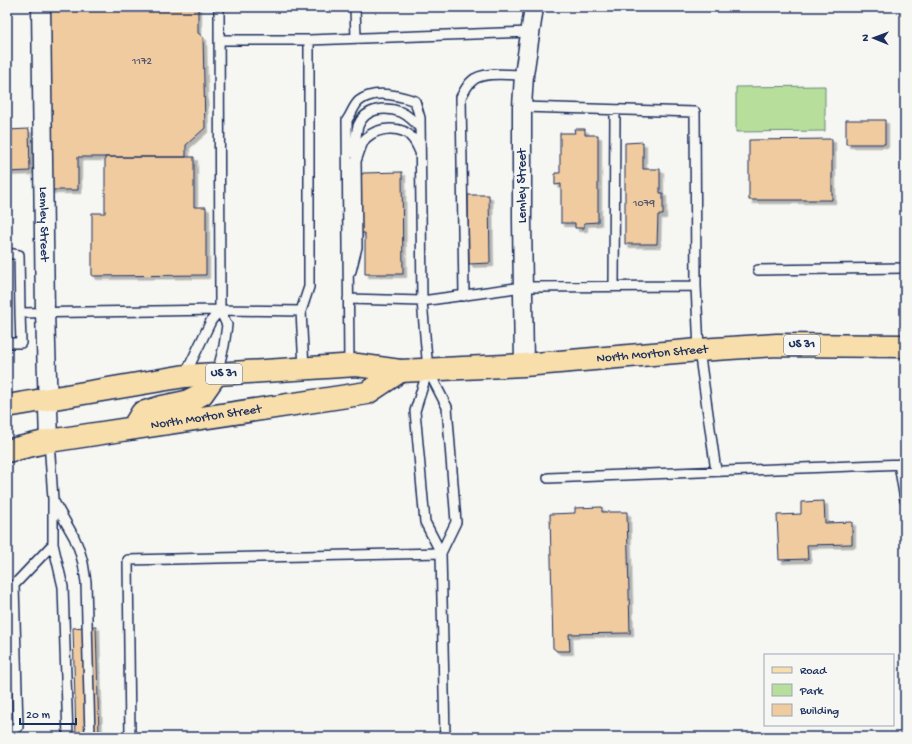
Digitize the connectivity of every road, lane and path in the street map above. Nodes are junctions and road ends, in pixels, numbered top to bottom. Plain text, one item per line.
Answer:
1 (41, 7) edge
2 (219, 7) edge
3 (355, 7) edge
4 (534, 7) edge
5 (530, 32) junction
6 (356, 38) junction
7 (219, 40) junction
8 (309, 40) junction
9 (524, 75) junction
10 (522, 107) junction
11 (616, 110) junction
12 (420, 128) junction
13 (420, 154) junction
14 (356, 161) junction
15 (7, 253) edge
16 (905, 268) edge
17 (758, 270) dead end
18 (348, 284) junction
19 (614, 286) junction
20 (696, 286) junction
21 (523, 287) junction
22 (464, 296) junction
23 (348, 299) junction
24 (422, 301) junction
25 (220, 310) junction
26 (301, 311) junction
27 (45, 312) junction
28 (20, 313) junction
29 (7, 343) edge
30 (905, 346) edge
31 (699, 350) junction
32 (349, 365) junction
33 (524, 365) junction
34 (304, 368) junction
35 (428, 370) junction
36 (400, 371) junction
37 (216, 374) junction
38 (185, 376) junction
39 (48, 399) junction
40 (7, 406) edge
41 (133, 428) junction
42 (50, 441) junction
43 (7, 451) edge
44 (902, 464) edge
45 (716, 471) junction
46 (548, 478) dead end
47 (53, 499) junction
48 (905, 500) edge
49 (53, 544) junction
50 (441, 552) junction
51 (7, 732) edge
52 (68, 737) edge
53 (90, 737) edge
54 (130, 737) edge
55 (445, 737) edge

1 - 27 street, Lemley Street
2 - 7 lane
3 - 6 lane
4 - 5 street, Lemley Street
5 - 6 lane
5 - 9 street, Lemley Street
6 - 8 lane
7 - 8 lane
7 - 25 lane
8 - 26 lane
9 - 10 street, Lemley Street
9 - 22 lane
10 - 11 lane
10 - 21 street, Lemley Street
11 - 19 lane
11 - 20 lane
12 - 13 lane
12 - 14 lane
12 - 18 lane
13 - 14 lane
13 - 24 lane
14 - 18 lane
15 - 28 lane
16 - 17 lane
18 - 23 lane
19 - 20 lane
19 - 21 lane
20 - 31 lane
21 - 22 lane
21 - 33 street, Lemley Street
22 - 24 lane
23 - 24 lane
23 - 32 lane
24 - 35 lane
25 - 26 lane
25 - 27 lane
25 - 37 lane
25 - 38 lane
26 - 34 lane
27 - 28 lane
27 - 39 street, Lemley Street
28 - 29 lane
30 - 31 main road, North Morton Street / US 31
31 - 33 main road, North Morton Street / US 31
31 - 45 lane
32 - 34 main road, North Morton Street / US 31
32 - 36 main road, North Morton Street / US 31
33 - 35 main road, North Morton Street / US 31
34 - 37 main road, North Morton Street / US 31
35 - 36 main road, North Morton Street / US 31
35 - 50 lane
35 - 50 lane
36 - 41 main road, North Morton Street
37 - 38 main road, North Morton Street / US 31
37 - 41 main road
38 - 39 main road, North Morton Street / US 31
39 - 40 main road, North Morton Street / US 31
39 - 42 street, Lemley Street
41 - 42 main road, North Morton Street
42 - 43 main road, North Morton Street
42 - 47 lane
44 - 45 lane
44 - 48 lane
45 - 46 lane
47 - 49 lane
47 - 53 lane
49 - 51 lane
49 - 52 lane
50 - 54 lane
50 - 55 lane

